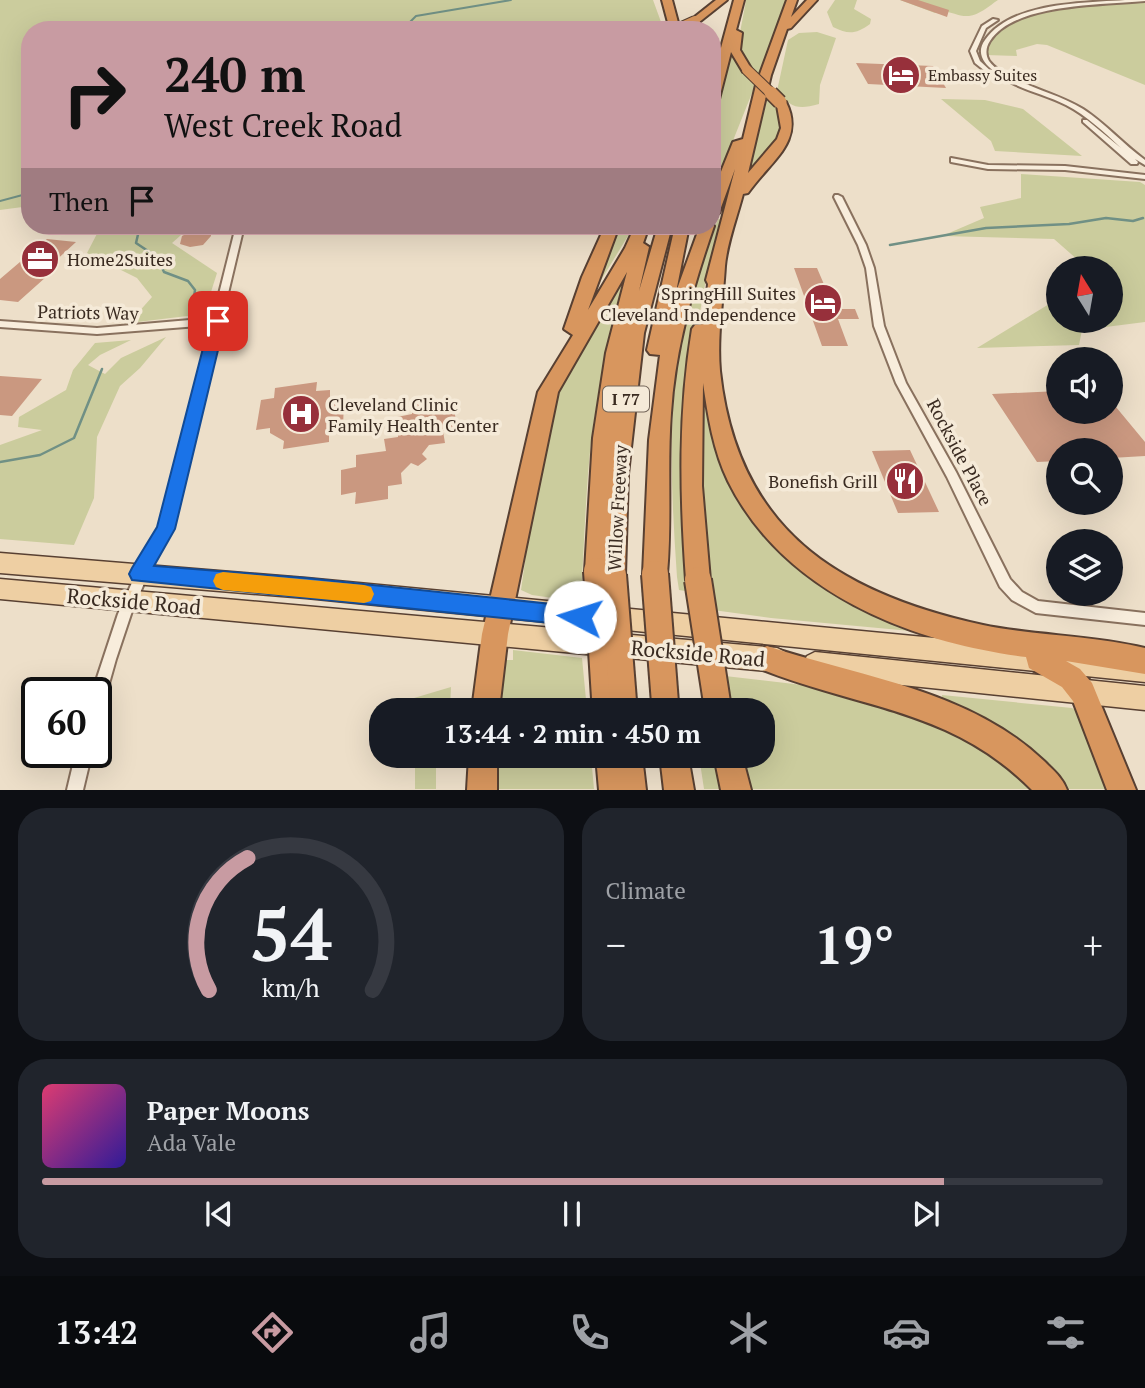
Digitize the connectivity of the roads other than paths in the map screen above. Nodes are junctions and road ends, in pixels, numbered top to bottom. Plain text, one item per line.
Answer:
1 (667, 0) edge
2 (722, 0) edge
3 (729, 0) edge
4 (792, 0) edge
5 (812, 0) edge
6 (1111, 0) edge
7 (1145, 0) edge
8 (683, 3) dead end
9 (738, 5) edge
10 (675, 21) edge
11 (680, 21) edge
12 (695, 21) edge
13 (721, 29) edge
14 (781, 35) junction
15 (974, 46) junction
16 (984, 47) junction
17 (721, 69) edge
18 (766, 75) junction
19 (954, 160) dead end
20 (1022, 160) junction
21 (1145, 163) edge
22 (979, 164) junction
23 (1029, 167) junction
24 (1145, 170) edge
25 (1145, 177) edge
26 (721, 190) edge
27 (838, 197) dead end
28 (734, 210) junction
29 (238, 235) edge
30 (608, 235) edge
31 (640, 235) edge
32 (642, 235) edge
33 (663, 235) edge
34 (680, 235) edge
35 (704, 235) edge
36 (718, 270) junction
37 (218, 321) junction
38 (0, 324) edge
39 (548, 392) junction
40 (0, 563) edge
41 (605, 573) junction
42 (139, 574) junction
43 (654, 574) junction
44 (0, 589) edge
45 (131, 601) junction
46 (1145, 620) edge
47 (498, 622) junction
48 (767, 659) junction
49 (1038, 659) junction
50 (1145, 661) edge
51 (1145, 670) edge
52 (103, 677) edge
53 (1083, 692) junction
54 (487, 698) edge
55 (614, 698) edge
56 (665, 698) edge
57 (716, 698) edge
58 (1145, 698) edge
59 (80, 768) edge
60 (482, 768) edge
61 (611, 768) edge
62 (629, 768) edge
63 (676, 768) edge
64 (731, 768) edge
65 (75, 789) edge
66 (482, 789) edge
67 (614, 789) edge
68 (631, 789) edge
69 (679, 789) edge
70 (736, 789) edge
71 (1053, 789) edge
72 (1122, 789) edge

1 - 10 highway
2 - 12 highway, bridge
3 - 13 highway
4 - 14 highway
5 - 14 highway
6 - 15 street
7 - 16 street
8 - 11 highway
9 - 17 highway
9 - 28 highway, bridge
14 - 18 highway
15 - 16 street
15 - 24 street
16 - 21 street
18 - 26 highway
18 - 28 highway
19 - 22 street
20 - 22 street
20 - 23 street
20 - 24 street
22 - 23 street
23 - 25 street
27 - 46 street, Rockside Place
28 - 36 highway
29 - 37 street
30 - 39 highway
31 - 39 highway
32 - 41 highway
33 - 41 highway, Willow Freeway / I 77
34 - 43 highway, Willow Freeway / I 77
35 - 43 highway
36 - 50 highway
36 - 57 highway, bridge
37 - 38 street, Patriots Way
37 - 42 street
39 - 47 highway
40 - 42 main road, Rockside Road
41 - 55 highway, Willow Freeway / I 77, bridge
42 - 45 street
42 - 47 main road, Rockside Road
43 - 56 highway, Willow Freeway / I 77, bridge
44 - 45 main road, Rockside Road
45 - 47 main road, Rockside Road
45 - 52 street
47 - 48 main road, Rockside Road
47 - 49 main road, Rockside Road
47 - 54 highway
48 - 53 main road, Rockside Road
48 - 71 highway
49 - 51 main road, Rockside Road
49 - 53 highway
53 - 58 main road, Rockside Road
53 - 72 highway
59 - 65 street
60 - 66 highway
61 - 67 highway
62 - 68 highway
63 - 69 highway
64 - 70 highway

